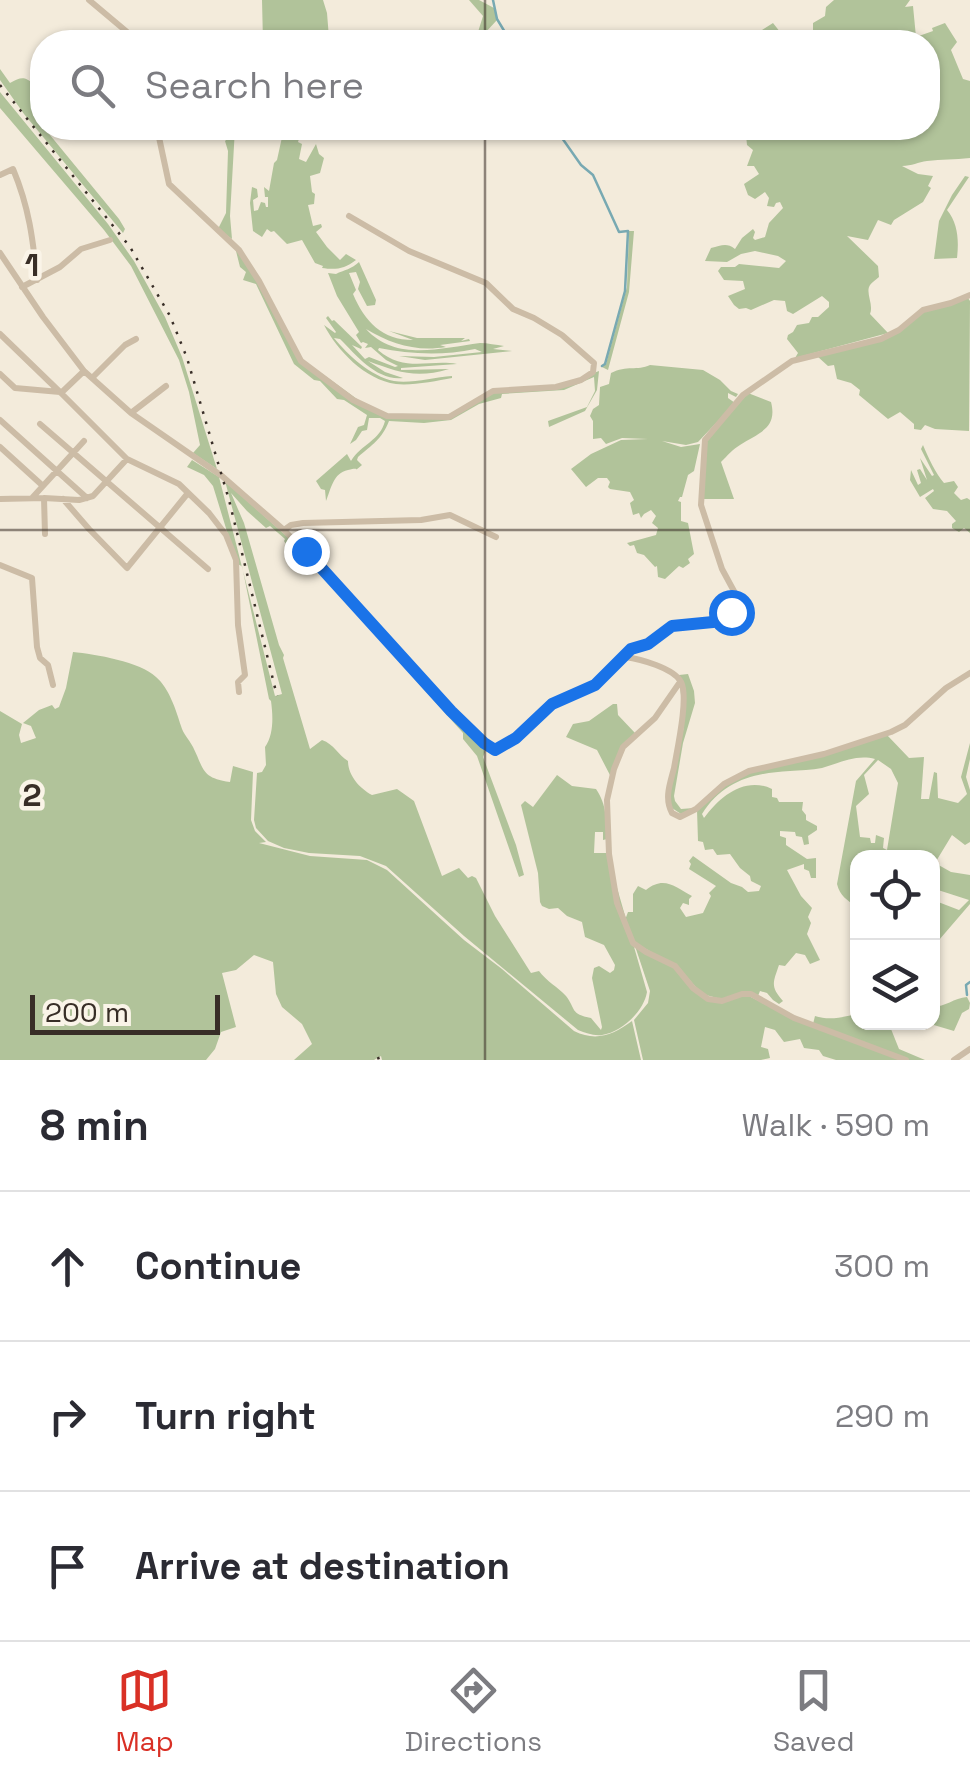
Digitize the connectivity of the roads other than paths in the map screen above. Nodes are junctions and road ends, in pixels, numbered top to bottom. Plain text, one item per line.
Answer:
1 (89, 0) edge
2 (125, 30) edge
3 (160, 140) edge
4 (0, 175) edge
5 (349, 216) dead end
6 (110, 240) dead end
7 (0, 253) edge
8 (37, 280) junction
9 (22, 286) junction
10 (970, 295) edge
11 (0, 334) edge
12 (136, 339) dead end
13 (84, 371) junction
14 (0, 374) edge
15 (92, 378) junction
16 (166, 386) dead end
17 (61, 393) junction
18 (131, 413) junction
19 (0, 420) edge
20 (40, 424) dead end
21 (84, 441) dead end
22 (0, 447) edge
23 (73, 453) junction
24 (127, 459) junction
25 (56, 471) junction
26 (106, 484) junction
27 (43, 486) junction
28 (188, 493) junction
29 (32, 498) junction
30 (44, 498) junction
31 (87, 498) junction
32 (0, 499) edge
33 (64, 499) junction
34 (159, 528) junction
35 (284, 530) junction
36 (45, 534) dead end
37 (496, 537) dead end
38 (0, 565) edge
39 (208, 569) dead end
40 (625, 657) junction
41 (970, 672) edge
42 (681, 681) junction
43 (53, 685) dead end
44 (239, 692) dead end
45 (970, 1049) edge
46 (906, 1060) edge
47 (954, 1060) edge

1 - 2 street
3 - 5 street
4 - 8 street
6 - 8 street
7 - 9 street
8 - 9 street
9 - 13 street
10 - 40 street
11 - 17 street
12 - 15 street
13 - 15 street
13 - 17 street
14 - 17 street
15 - 18 street
16 - 18 street
17 - 24 street
18 - 35 street
19 - 25 street
20 - 23 street
21 - 23 street
22 - 27 street
23 - 25 street
23 - 26 street
24 - 26 street
24 - 28 street
25 - 27 street
25 - 31 street
26 - 31 street
26 - 34 street
27 - 29 street
28 - 34 street
28 - 44 street
29 - 30 street
29 - 32 street
30 - 33 street
30 - 36 street
31 - 33 street
33 - 34 street
34 - 39 street
35 - 37 street
35 - 40 street
38 - 43 street
40 - 42 street
41 - 42 street
42 - 46 street
45 - 47 street

